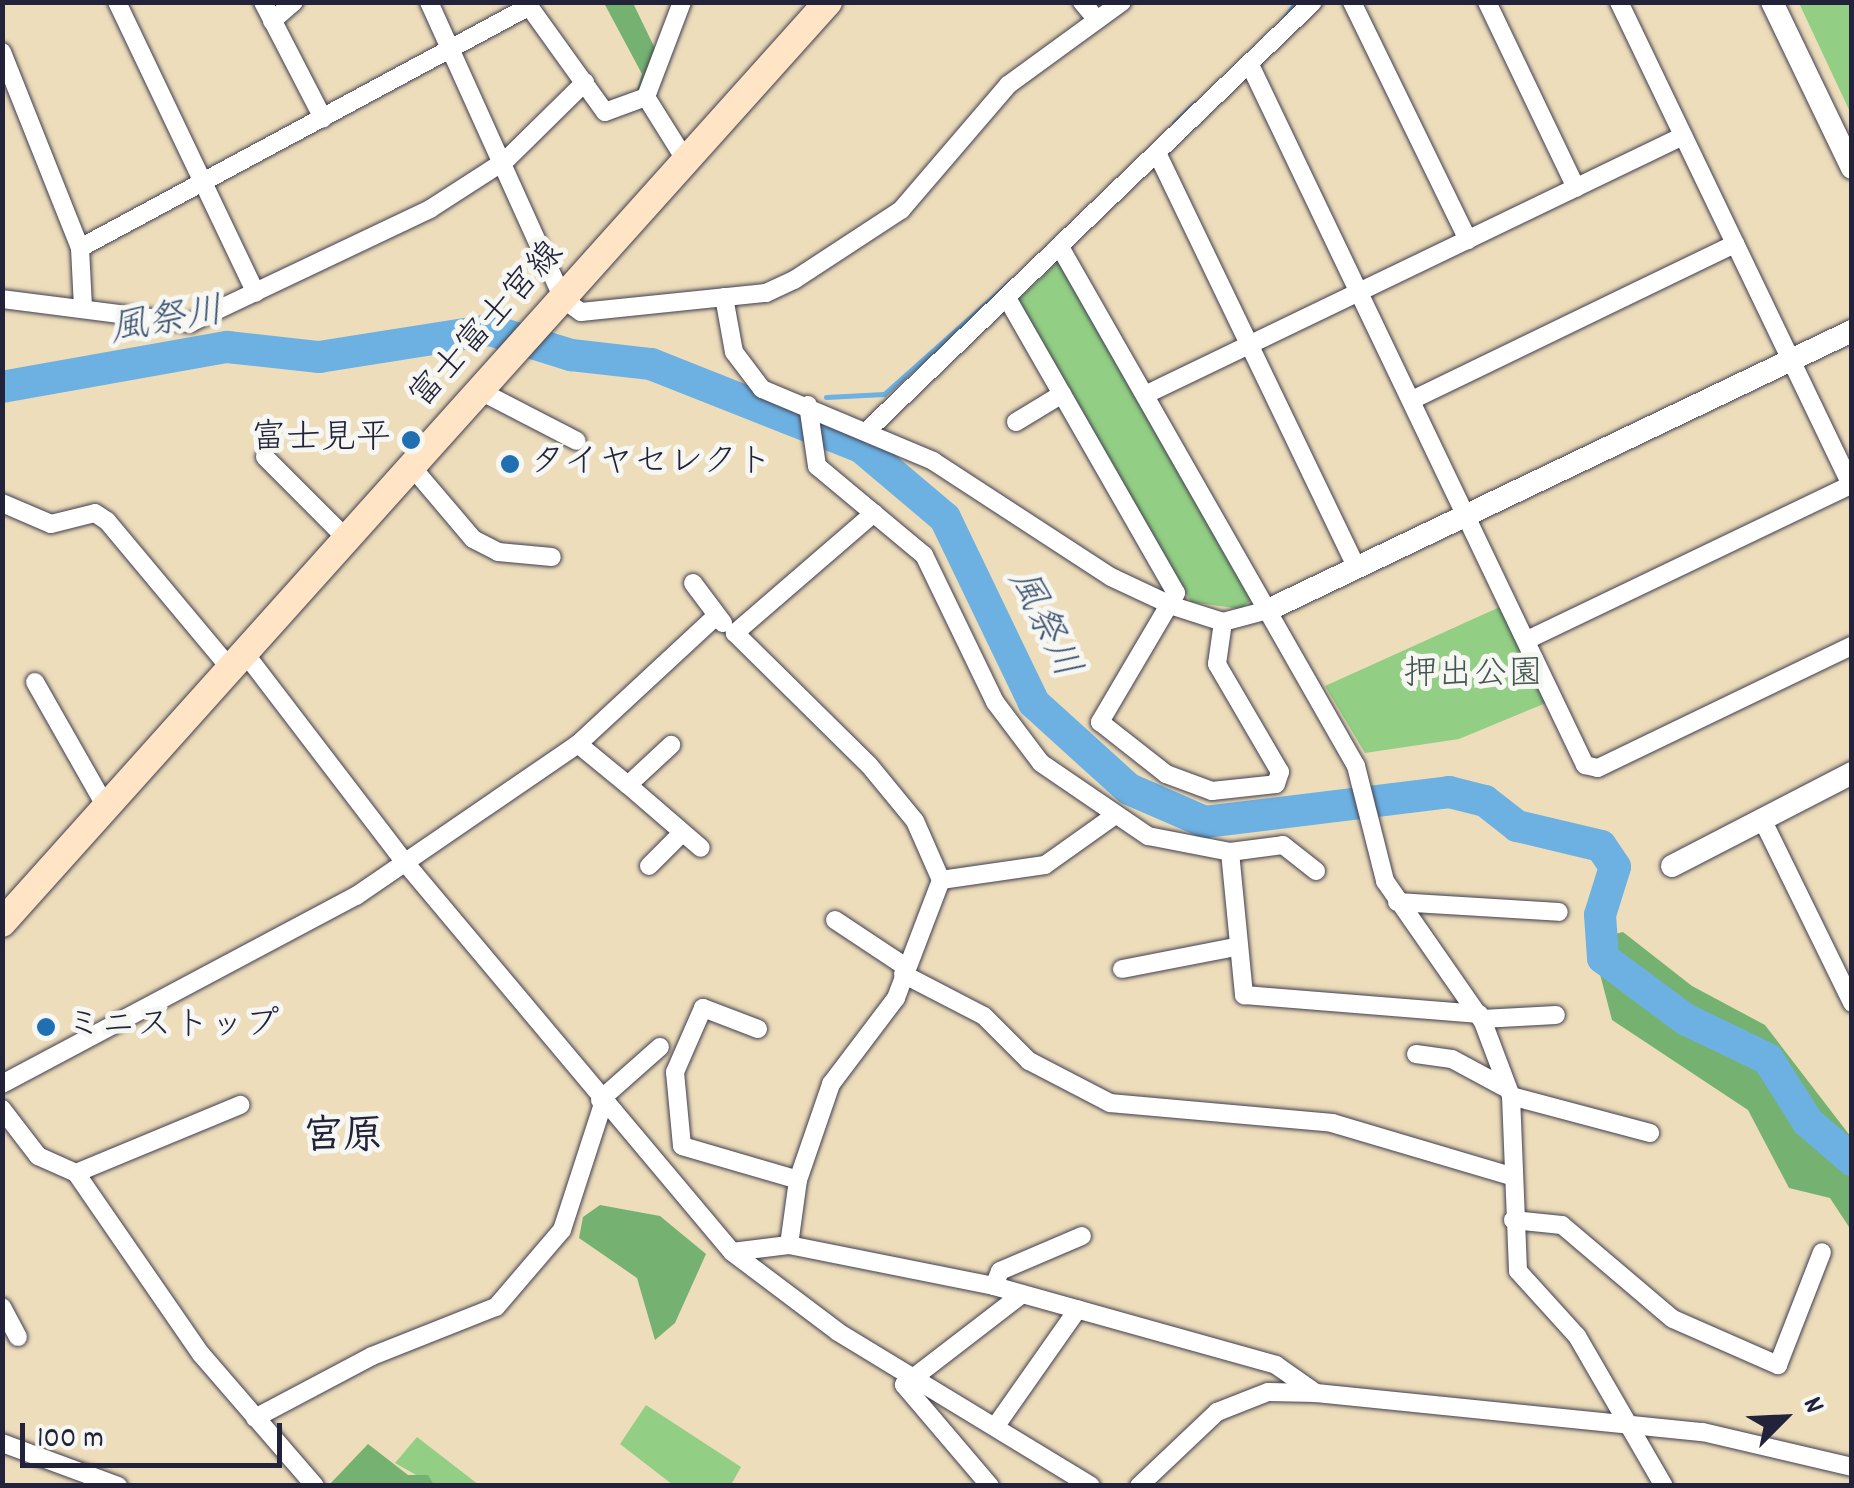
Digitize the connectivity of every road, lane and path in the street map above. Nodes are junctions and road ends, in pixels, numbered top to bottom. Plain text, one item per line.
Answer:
1 (117, 2) edge
2 (263, 2) edge
3 (294, 2) edge
4 (428, 2) edge
5 (682, 2) edge
6 (828, 2) edge
7 (1082, 2) edge
8 (1122, 2) edge
9 (1313, 2) edge
10 (1352, 2) edge
11 (1487, 2) edge
12 (1619, 2) edge
13 (1772, 2) edge
14 (527, 5) edge
15 (272, 20) junction
16 (1097, 20) junction
17 (452, 51) junction
18 (2, 52) edge
19 (1251, 67) junction
20 (584, 82) junction
21 (646, 97) junction
22 (323, 118) junction
23 (1683, 136) junction
24 (1158, 155) junction
25 (506, 160) junction
26 (686, 162) junction
27 (1852, 168) edge
28 (200, 182) junction
29 (1576, 188) junction
30 (1468, 240) junction
31 (1735, 244) junction
32 (1060, 247) junction
33 (80, 248) junction
34 (1359, 292) junction
35 (256, 293) junction
36 (724, 297) junction
37 (563, 298) junction
38 (1007, 298) junction
39 (2, 299) edge
40 (83, 307) junction
41 (1852, 331) edge
42 (1250, 344) junction
43 (1790, 360) junction
44 (478, 390) junction
45 (1062, 394) junction
46 (1147, 394) junction
47 (1412, 400) junction
48 (807, 407) junction
49 (1016, 422) dead end
50 (869, 429) junction
51 (578, 440) dead end
52 (266, 457) dead end
53 (412, 467) junction
54 (1851, 486) edge
55 (2, 503) edge
56 (874, 512) junction
57 (1466, 516) junction
58 (346, 540) junction
59 (552, 556) dead end
60 (1357, 568) junction
61 (693, 583) dead end
62 (1173, 606) junction
63 (1268, 610) junction
64 (715, 617) junction
65 (1223, 622) junction
66 (735, 633) junction
67 (1527, 640) junction
68 (1852, 646) edge
69 (237, 660) junction
70 (35, 682) dead end
71 (578, 744) junction
72 (671, 745) dead end
73 (1852, 773) edge
74 (628, 785) junction
75 (106, 806) junction
76 (1114, 816) junction
77 (1762, 819) junction
78 (682, 834) junction
79 (702, 848) dead end
80 (1230, 852) junction
81 (402, 860) junction
82 (648, 866) dead end
83 (1672, 866) dead end
84 (1316, 871) dead end
85 (941, 880) junction
86 (1398, 902) junction
87 (1559, 912) dead end
88 (835, 920) dead end
89 (2, 923) edge
90 (1235, 947) junction
91 (1122, 969) dead end
92 (905, 971) junction
93 (1852, 1003) edge
94 (1556, 1015) dead end
95 (1480, 1016) junction
96 (758, 1030) dead end
97 (660, 1047) dead end
98 (1416, 1054) dead end
99 (2, 1084) edge
100 (1508, 1091) junction
101 (601, 1102) junction
102 (240, 1105) dead end
103 (2, 1109) edge
104 (1650, 1134) dead end
105 (76, 1174) junction
106 (1511, 1176) junction
107 (798, 1180) junction
108 (1513, 1220) junction
109 (1082, 1236) dead end
110 (789, 1245) junction
111 (732, 1252) junction
112 (1822, 1252) dead end
113 (994, 1286) junction
114 (1022, 1294) junction
115 (2, 1307) edge
116 (1078, 1310) junction
117 (18, 1337) dead end
118 (915, 1378) junction
119 (1316, 1393) junction
120 (256, 1418) junction
121 (1633, 1424) junction
122 (995, 1426) junction
123 (2, 1442) edge
124 (1852, 1467) edge
125 (988, 1485) edge
126 (118, 1486) edge
127 (315, 1486) edge
128 (1091, 1486) edge
129 (1139, 1486) edge
130 (1664, 1486) edge

1 - 28 street
2 - 15 street
3 - 15 street
4 - 17 street
5 - 21 street
6 - 26 main road, 富士富士宮線
7 - 16 street
8 - 16 street
9 - 19 street
10 - 30 street
11 - 29 street
12 - 23 street
13 - 27 street
14 - 17 street
14 - 20 street
15 - 22 street
16 - 36 street
17 - 22 street
17 - 25 street
18 - 33 street
19 - 24 street
19 - 34 street
20 - 21 street
20 - 25 street
21 - 26 street
22 - 28 street
23 - 29 street
23 - 31 street
24 - 32 street
24 - 42 street
25 - 35 street
25 - 37 street
26 - 37 main road, 富士富士宮線
28 - 33 street
28 - 35 street
29 - 30 street
30 - 34 street
31 - 43 street
31 - 47 street
32 - 38 street
32 - 46 street
33 - 40 street
34 - 42 street
34 - 47 street
35 - 40 street
36 - 37 street
36 - 48 street
37 - 44 main road, 富士富士宮線
38 - 45 street
38 - 50 street
39 - 40 street
41 - 43 street
42 - 46 street
42 - 60 street
43 - 54 street
43 - 57 street
44 - 51 street
44 - 53 main road, 富士富士宮線
45 - 49 street
45 - 62 street
46 - 63 street
47 - 57 street
48 - 50 street
48 - 56 street
50 - 62 street
52 - 58 street
53 - 58 main road, 富士富士宮線
53 - 59 street
54 - 67 street
55 - 69 street
56 - 66 street
56 - 76 street
57 - 60 street
57 - 67 street
58 - 69 main road, 富士富士宮線
60 - 63 street
61 - 64 street
62 - 65 street
62 - 65 street
63 - 65 street
63 - 86 street
64 - 66 street
64 - 71 street
66 - 85 street
67 - 68 street
69 - 75 main road, 富士富士宮線
69 - 81 street
70 - 75 street
71 - 74 street
71 - 81 street
72 - 74 street
73 - 77 street
74 - 78 street
75 - 89 main road, 富士富士宮線
76 - 80 street
76 - 85 street
77 - 83 street
77 - 93 street
78 - 79 street
78 - 82 street
80 - 84 street
80 - 90 street
81 - 99 street
81 - 101 street
85 - 92 street
86 - 87 street
86 - 95 street
88 - 92 street
90 - 91 street
90 - 95 street
92 - 106 street
92 - 107 street
94 - 95 street
95 - 100 street
96 - 107 street
97 - 101 street
98 - 100 street
100 - 104 street
100 - 106 street
101 - 111 street
101 - 120 street
102 - 105 street
103 - 105 street
105 - 120 street
106 - 108 street
107 - 110 street
108 - 112 street
108 - 121 street
109 - 113 street
110 - 111 street
110 - 113 street
111 - 118 street
113 - 114 street
114 - 116 street
114 - 118 street
115 - 117 street
116 - 119 street
116 - 122 street
118 - 122 street
118 - 125 street
119 - 121 street
119 - 129 street
120 - 127 street
121 - 124 street
121 - 130 street
122 - 128 street
123 - 126 street

